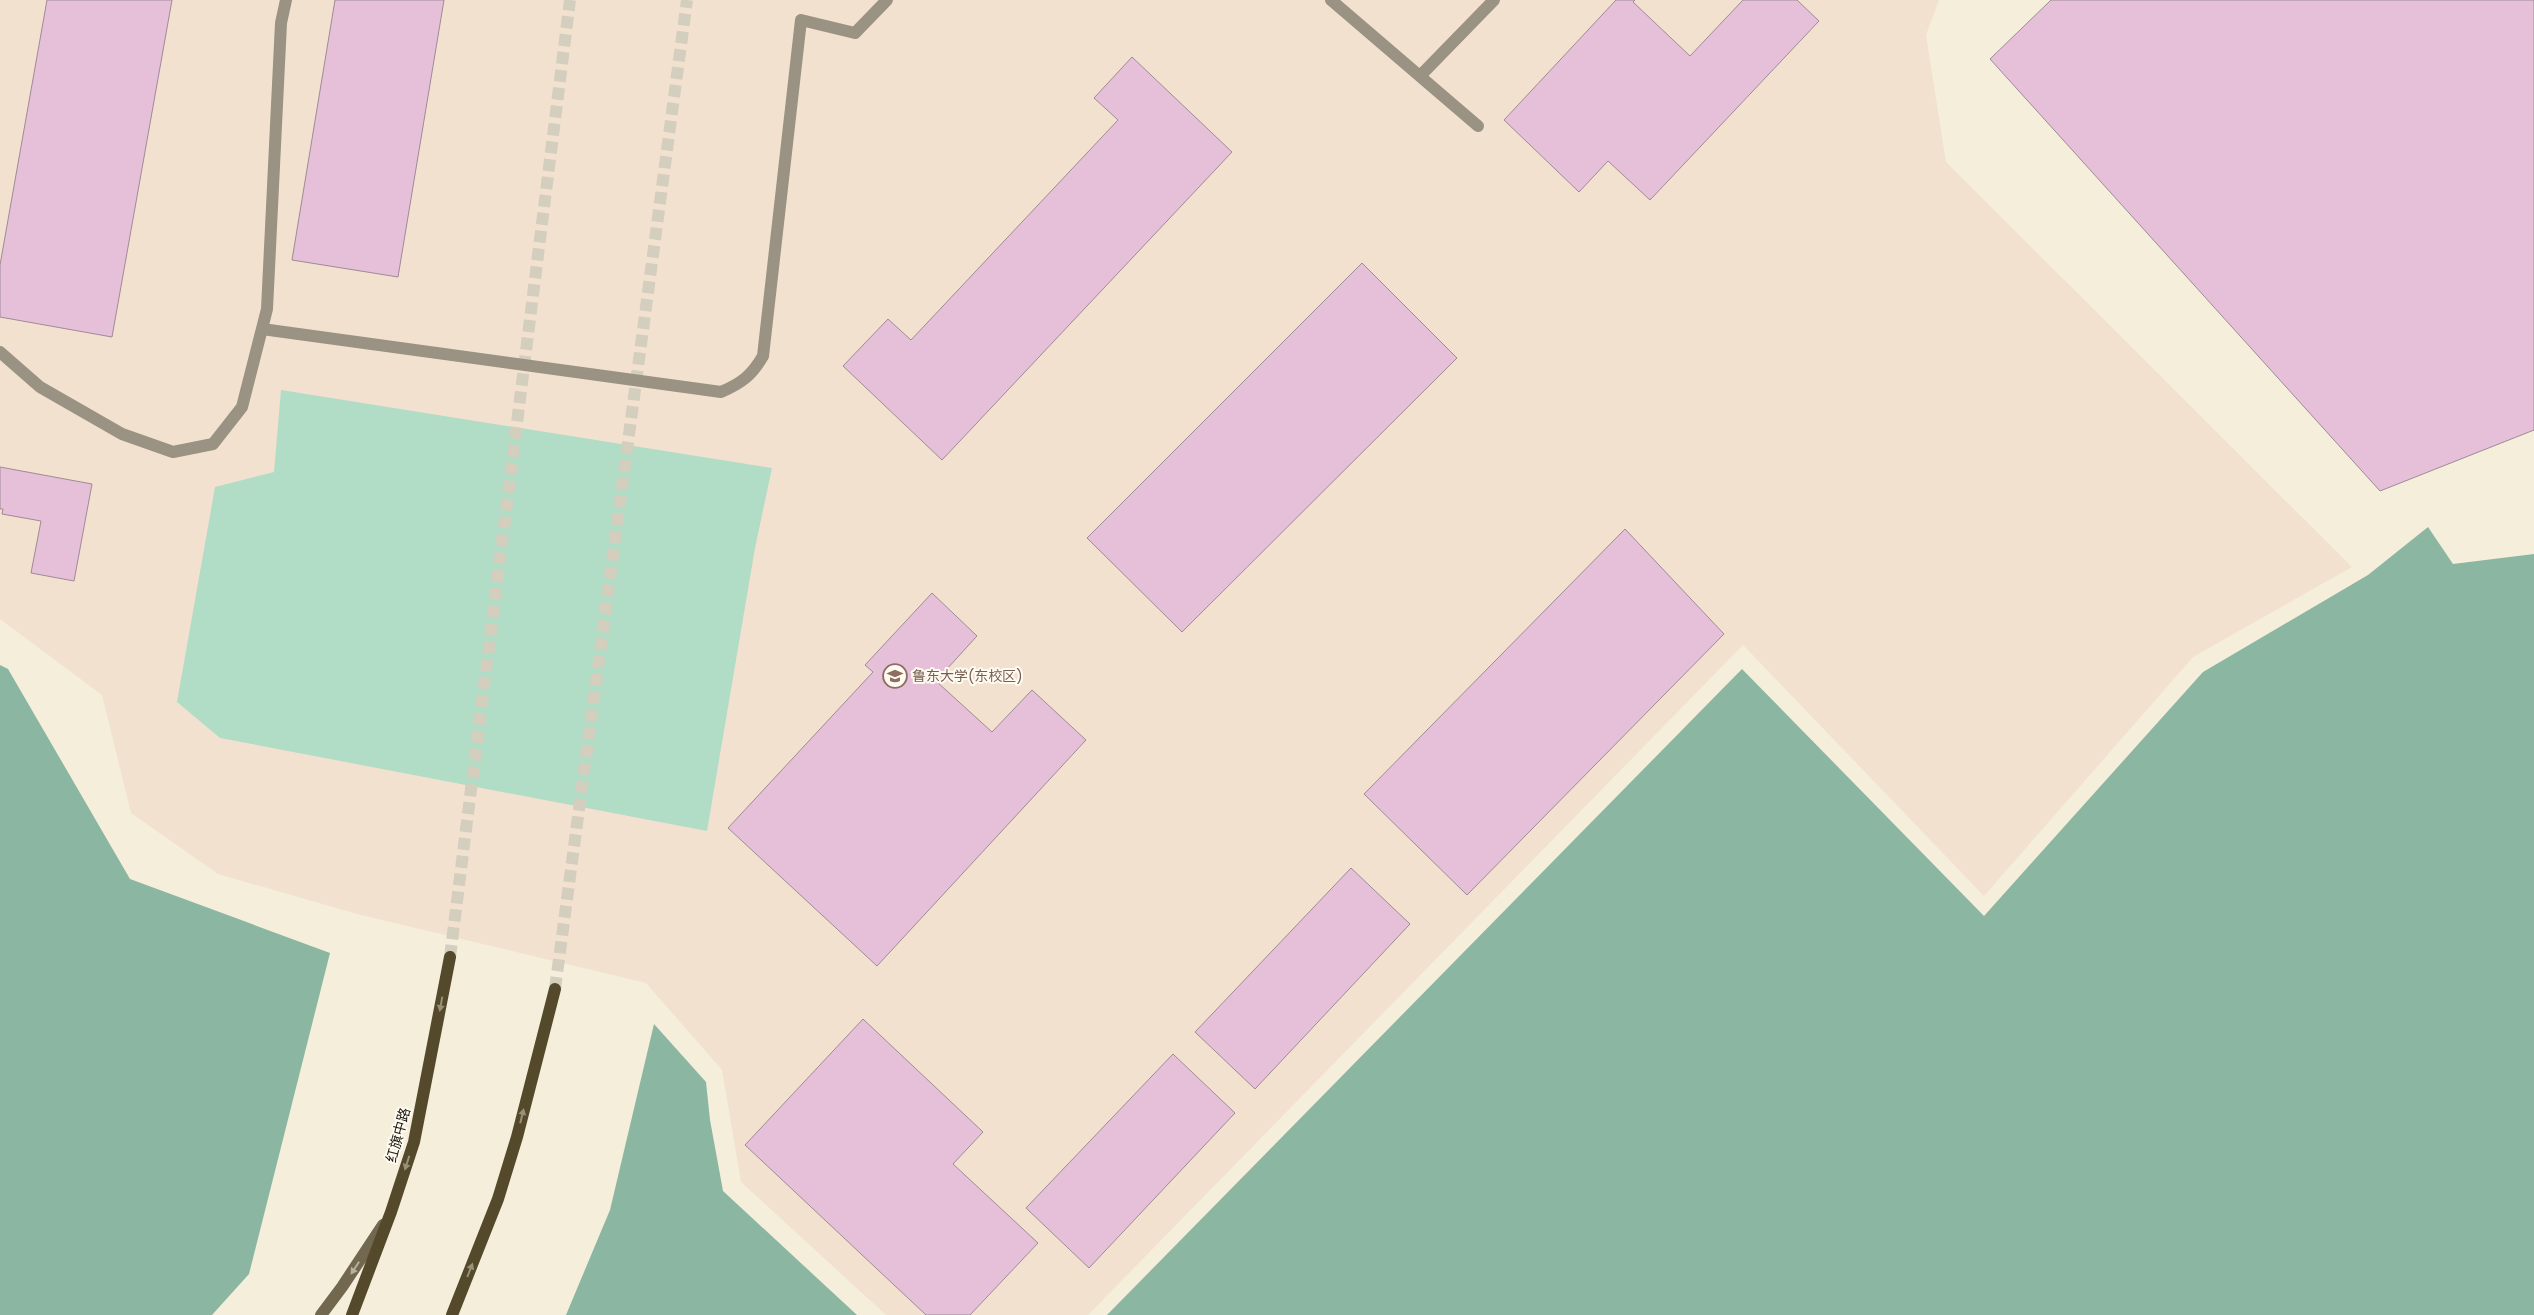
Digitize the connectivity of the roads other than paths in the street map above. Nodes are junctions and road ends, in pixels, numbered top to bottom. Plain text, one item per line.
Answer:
1 (286, 0) edge
2 (887, 0) edge
3 (1331, 0) edge
4 (1494, 0) edge
5 (1420, 76) junction
6 (1478, 126) dead end
7 (262, 329) junction
8 (0, 352) edge
9 (450, 956) tunnel mouth
10 (555, 989) tunnel mouth
11 (391, 1212) junction
12 (321, 1315) edge
13 (352, 1315) edge
14 (452, 1315) edge

1 - 7 lane
2 - 7 lane
3 - 5 lane
4 - 5 lane
5 - 6 lane
7 - 8 lane
9 -> 11 main road, 红旗中路
14 -> 10 main road
11 -> 12 main road
11 - 13 main road, 红旗中路

